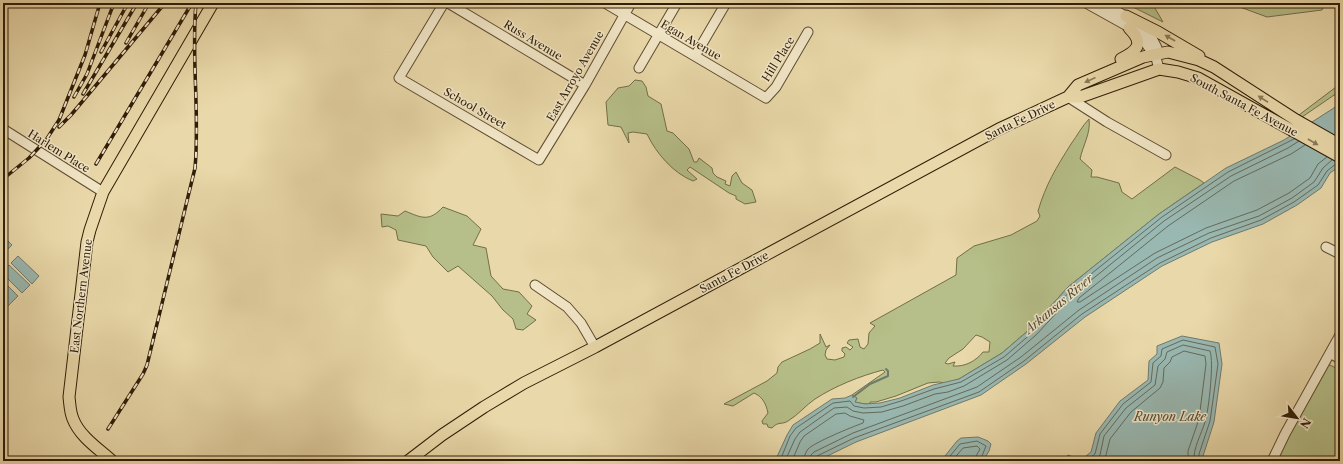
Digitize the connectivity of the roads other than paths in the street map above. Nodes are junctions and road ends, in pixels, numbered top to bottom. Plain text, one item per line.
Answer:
1 (213, 3) edge
2 (444, 3) edge
3 (448, 3) edge
4 (604, 3) edge
5 (631, 3) edge
6 (677, 3) edge
7 (726, 3) edge
8 (1086, 3) edge
9 (1103, 3) edge
10 (624, 14) junction
11 (1126, 16) junction
12 (1129, 28) junction
13 (808, 32) dead end
14 (658, 35) junction
15 (1155, 54) junction
16 (695, 56) junction
17 (1199, 60) joint
18 (1214, 67) junction
19 (639, 68) dead end
20 (1116, 68) junction
21 (1159, 70) junction
22 (585, 85) junction
23 (1093, 92) junction
24 (1068, 97) junction
25 (766, 98) joint
26 (3, 129) edge
27 (1340, 145) edge
28 (1166, 155) dead end
29 (1340, 157) edge
30 (539, 160) joint
31 (102, 192) junction
32 (1326, 247) dead end
33 (1340, 254) edge
34 (535, 285) dead end
35 (1340, 335) edge
36 (595, 347) junction
37 (1330, 353) junction
38 (1340, 359) edge
39 (112, 461) edge
40 (408, 461) edge
41 (1272, 461) edge

1 - 31 main road, East Northern Avenue
2 - 30 street, School Street
3 - 22 street, Russ Avenue
4 - 10 street, Egan Avenue
5 - 10 street, East Arroyo Avenue
6 - 14 street
7 - 16 street
8 - 12 street
9 - 11 street
10 - 14 street, Egan Avenue
10 - 22 street, East Arroyo Avenue
11 - 15 street
18 -> 11 main road
12 - 15 street
12 - 20 main road
13 - 25 street, Hill Place
14 - 16 street, Egan Avenue
14 - 19 street
15 - 17 main road, Santa Fe Drive
15 - 20 main road, Santa Fe Drive
15 - 21 street
15 - 23 main road
16 - 25 street, Egan Avenue
17 - 18 main road, South Santa Fe Avenue
27 -> 18 main road, South Santa Fe Avenue
20 -> 24 main road, Santa Fe Drive
21 - 23 main road, Santa Fe Drive
21 -> 29 main road, South Santa Fe Avenue
22 - 30 street, East Arroyo Avenue
23 - 24 main road, Santa Fe Drive
24 - 28 street
24 - 36 main road, Santa Fe Drive
26 - 31 street, Harlem Place
31 - 39 main road, East Northern Avenue
32 - 33 street
34 - 36 street
35 - 37 street
36 - 40 main road, Santa Fe Drive
37 - 38 street
37 - 41 street

